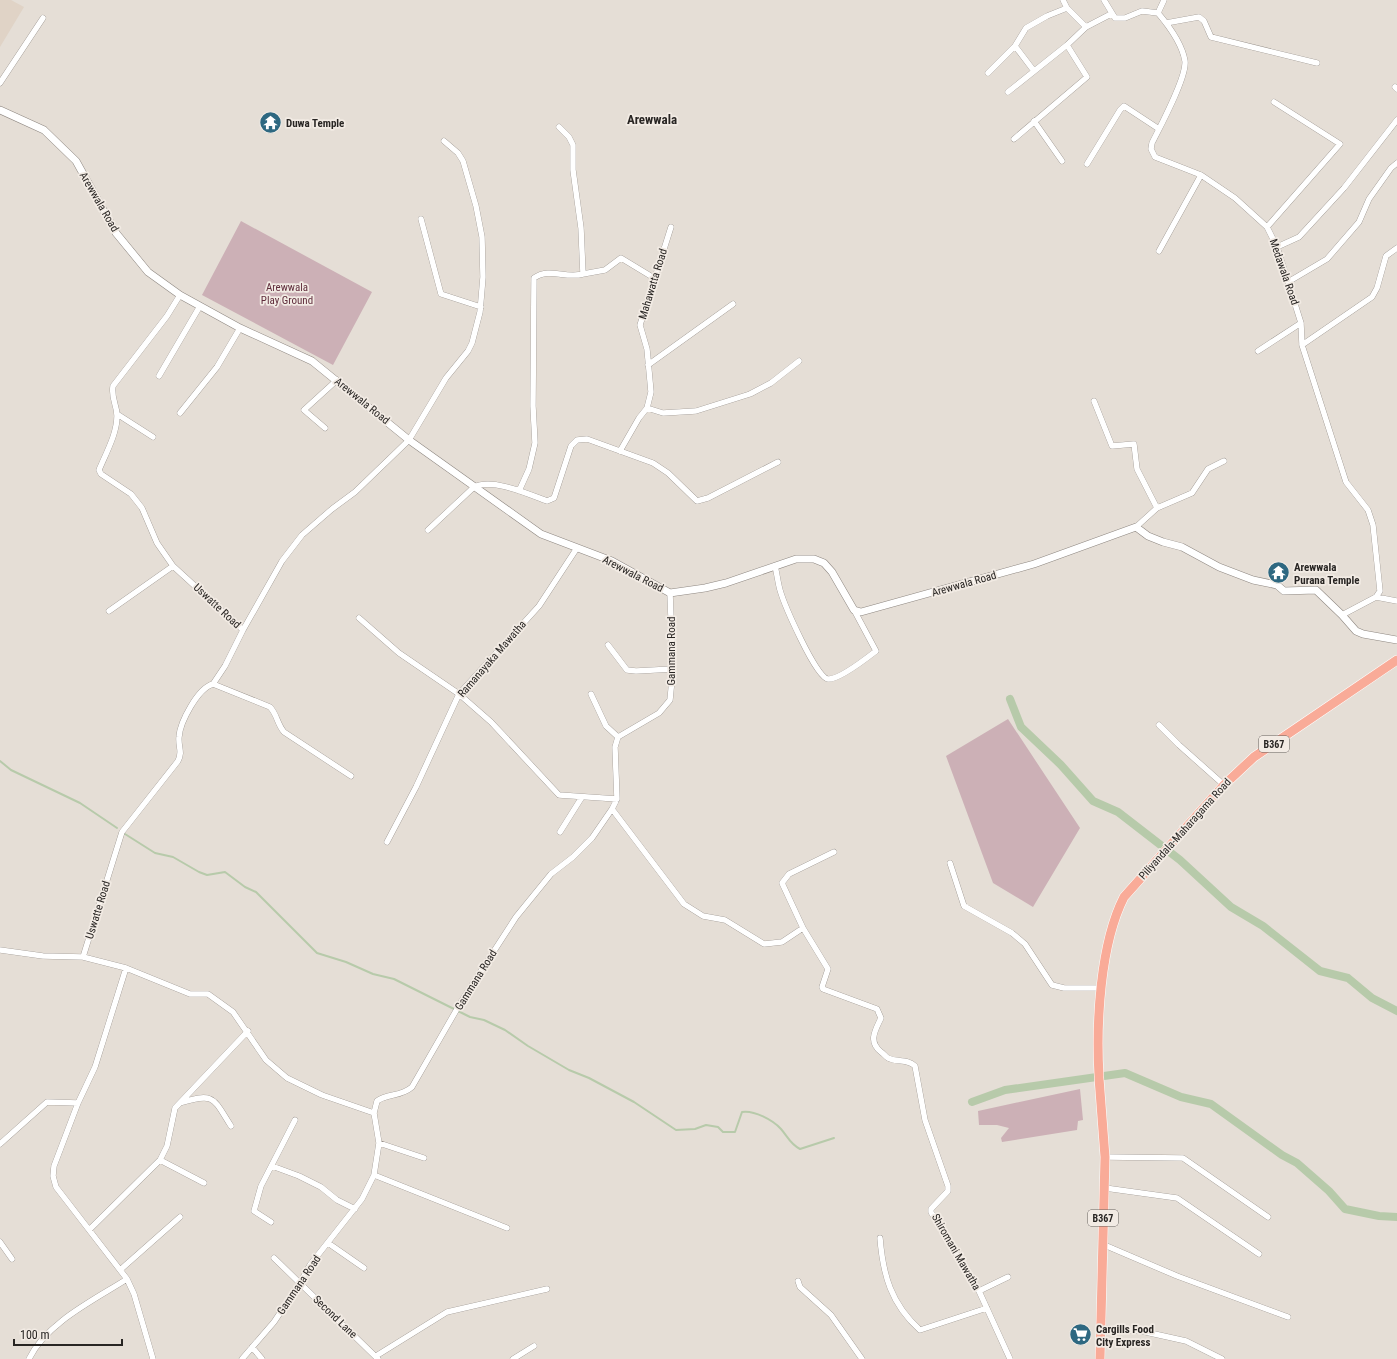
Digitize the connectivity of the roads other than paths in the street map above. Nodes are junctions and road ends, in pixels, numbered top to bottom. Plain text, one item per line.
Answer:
1 (1063, 0) edge
2 (1104, 0) edge
3 (1164, 0) edge
4 (1066, 8) junction
5 (1158, 13) junction
6 (1111, 14) junction
7 (43, 18) dead end
8 (1166, 23) junction
9 (1086, 27) junction
10 (1067, 45) junction
11 (1015, 46) junction
12 (1317, 63) dead end
13 (1034, 71) junction
14 (988, 73) dead end
15 (0, 83) edge
16 (1008, 92) dead end
17 (1274, 102) dead end
18 (0, 110) edge
19 (1397, 120) edge
20 (1034, 121) junction
21 (560, 127) dead end
22 (1159, 129) junction
23 (1014, 139) dead end
24 (444, 141) dead end
25 (1062, 161) dead end
26 (1397, 163) edge
27 (1087, 164) dead end
28 (1201, 175) junction
29 (421, 219) dead end
30 (1267, 226) junction
31 (671, 227) dead end
32 (1277, 247) junction
33 (1397, 248) edge
34 (1159, 251) dead end
35 (583, 274) junction
36 (654, 278) junction
37 (1288, 282) junction
38 (180, 295) junction
39 (733, 304) dead end
40 (200, 306) junction
41 (481, 307) junction
42 (1301, 323) junction
43 (240, 328) junction
44 (1302, 345) junction
45 (1258, 350) dead end
46 (799, 361) dead end
47 (648, 365) junction
48 (159, 376) dead end
49 (337, 380) junction
50 (1094, 402) dead end
51 (647, 408) junction
52 (180, 413) dead end
53 (117, 414) junction
54 (325, 428) dead end
55 (153, 437) dead end
56 (409, 440) junction
57 (620, 451) junction
58 (1224, 461) dead end
59 (778, 462) dead end
60 (474, 487) junction
61 (519, 491) junction
62 (1158, 508) junction
63 (1136, 527) junction
64 (428, 530) dead end
65 (577, 548) junction
66 (173, 566) junction
67 (775, 566) junction
68 (670, 593) junction
69 (1376, 596) junction
70 (1397, 601) edge
71 (854, 610) junction
72 (109, 611) dead end
73 (1342, 615) junction
74 (359, 618) dead end
75 (243, 630) junction
76 (1397, 640) edge
77 (608, 645) dead end
78 (1397, 660) edge
79 (673, 669) junction
80 (213, 684) junction
81 (460, 694) junction
82 (591, 694) dead end
83 (1159, 725) dead end
84 (618, 737) junction
85 (351, 776) dead end
86 (1224, 784) junction
87 (582, 797) junction
88 (617, 799) junction
89 (612, 809) junction
90 (560, 832) dead end
91 (387, 842) dead end
92 (834, 852) dead end
93 (950, 863) dead end
94 (803, 928) junction
95 (0, 950) edge
96 (83, 957) junction
97 (126, 968) junction
98 (1100, 988) junction
99 (248, 1031) junction
100 (180, 1103) junction
101 (78, 1104) junction
102 (374, 1113) junction
103 (296, 1120) dead end
104 (231, 1126) dead end
105 (379, 1143) junction
106 (0, 1144) edge
107 (1105, 1157) junction
108 (424, 1158) dead end
109 (160, 1160) junction
110 (272, 1166) junction
111 (374, 1175) junction
112 (204, 1182) dead end
113 (1105, 1188) junction
114 (355, 1209) junction
115 (180, 1217) dead end
116 (1268, 1217) dead end
117 (272, 1222) dead end
118 (507, 1228) dead end
119 (90, 1229) junction
120 (880, 1238) dead end
121 (0, 1242) edge
122 (328, 1242) junction
123 (1102, 1244) junction
124 (1259, 1254) dead end
125 (274, 1258) dead end
126 (12, 1259) dead end
127 (364, 1268) dead end
128 (120, 1270) junction
129 (1008, 1277) dead end
130 (127, 1279) junction
131 (798, 1281) dead end
132 (300, 1283) junction
133 (547, 1289) dead end
134 (979, 1291) junction
135 (988, 1308) junction
136 (1288, 1317) dead end
137 (1099, 1328) junction
138 (534, 1346) dead end
139 (252, 1347) junction
140 (377, 1357) edge
141 (29, 1359) edge
142 (153, 1359) edge
143 (242, 1359) edge
144 (262, 1359) edge
145 (512, 1359) edge
146 (862, 1359) edge
147 (1010, 1359) edge
148 (1100, 1359) edge
149 (1222, 1359) edge

1 - 4 street
2 - 6 street
3 - 5 street
4 - 9 street
4 - 11 street
5 - 6 street
5 - 8 street, Medawala Road
6 - 9 street
7 - 15 street
8 - 12 street
8 - 22 street, Medawala Road
9 - 10 street
10 - 13 street
10 - 20 street
11 - 13 street
11 - 14 street
13 - 16 street
17 - 30 street
18 - 38 street, Arewwala Road
19 - 32 street
20 - 23 street
20 - 25 street
21 - 35 street
22 - 27 street
22 - 28 street, Medawala Road
24 - 41 street
26 - 37 street
28 - 30 street, Medawala Road
28 - 34 street
29 - 41 street
30 - 32 street, Medawala Road
31 - 36 street, Mahawatta Road
32 - 37 street, Medawala Road
33 - 44 street
35 - 36 street
35 - 61 street
36 - 47 street, Mahawatta Road
37 - 42 street, Medawala Road
38 - 40 street, Arewwala Road
38 - 53 street, Uswatte Road
39 - 47 street
40 - 43 street, Arewwala Road
40 - 48 street
41 - 56 street
42 - 44 street, Medawala Road
42 - 45 street
43 - 49 street, Arewwala Road
43 - 52 street
44 - 69 street, Medawala Road
46 - 51 street
47 - 51 street, Mahawatta Road
49 - 54 street
49 - 56 street, Arewwala Road
50 - 62 street
51 - 57 street, Mahawatta Road
53 - 55 street
53 - 66 street, Uswatte Road
56 - 60 street, Arewwala Road
56 - 75 street
57 - 59 street
57 - 61 street
58 - 62 street
60 - 61 street
60 - 64 street
60 - 65 street, Arewwala Road
62 - 63 street
63 - 71 street, Arewwala Road
63 - 73 street
65 - 68 street, Arewwala Road
65 - 81 street, Ramanayaka Mawatha
66 - 72 street
66 - 75 street, Uswatte Road
67 - 68 street, Arewwala Road
67 - 71 street, Arewwala Road
67 - 71 street
68 - 79 street, Gammana Road
69 - 70 street
69 - 73 street
73 - 76 street
74 - 81 street
75 - 80 street, Uswatte Road
77 - 79 street
78 - 86 main road, Piliyandala-Maharagama Road / B367
79 - 84 street, Gammana Road
80 - 85 street
80 - 96 street, Uswatte Road
81 - 87 street
81 - 91 street, Ramanayaka Mawatha
82 - 84 street
83 - 86 street
84 - 88 street, Gammana Road
86 - 98 main road, Piliyandala-Maharagama Road / B367
87 - 88 street
87 - 90 street
88 - 89 street, Gammana Road
89 - 94 street
89 - 102 street, Gammana Road
92 - 94 street, Shiromani Mawatha
93 - 98 street
94 - 134 street, Shiromani Mawatha
95 - 96 street
96 - 97 street
97 - 99 street
97 - 101 street
98 - 107 main road, Piliyandala-Maharagama Road / B367
99 - 100 street
99 - 102 street
100 - 104 street
100 - 109 street
101 - 106 street
101 - 119 street
102 - 105 street, Gammana Road
103 - 110 street
105 - 108 street
105 - 111 street, Gammana Road
107 - 113 main road, Piliyandala-Maharagama Road / B367
107 - 116 street
109 - 112 street
109 - 119 street
110 - 114 street
110 - 117 street
111 - 114 street, Gammana Road
111 - 118 street
113 - 123 main road, Piliyandala-Maharagama Road / B367
113 - 124 street
114 - 122 street, Gammana Road
115 - 128 street
119 - 128 street
120 - 135 street
121 - 126 street
122 - 127 street
122 - 132 street, Gammana Road
123 - 136 street
123 - 137 main road, Piliyandala-Maharagama Road / B367
125 - 132 street, Second Lane
128 - 130 street
129 - 134 street
130 - 141 street
130 - 142 street
131 - 146 street
132 - 139 street, Gammana Road
132 - 140 street, Second Lane
133 - 140 street
134 - 135 street, Shiromani Mawatha
135 - 147 street, Shiromani Mawatha
137 - 148 main road, Piliyandala-Maharagama Road / B367
137 - 149 street
138 - 145 street
139 - 143 street, Gammana Road
139 - 144 street

